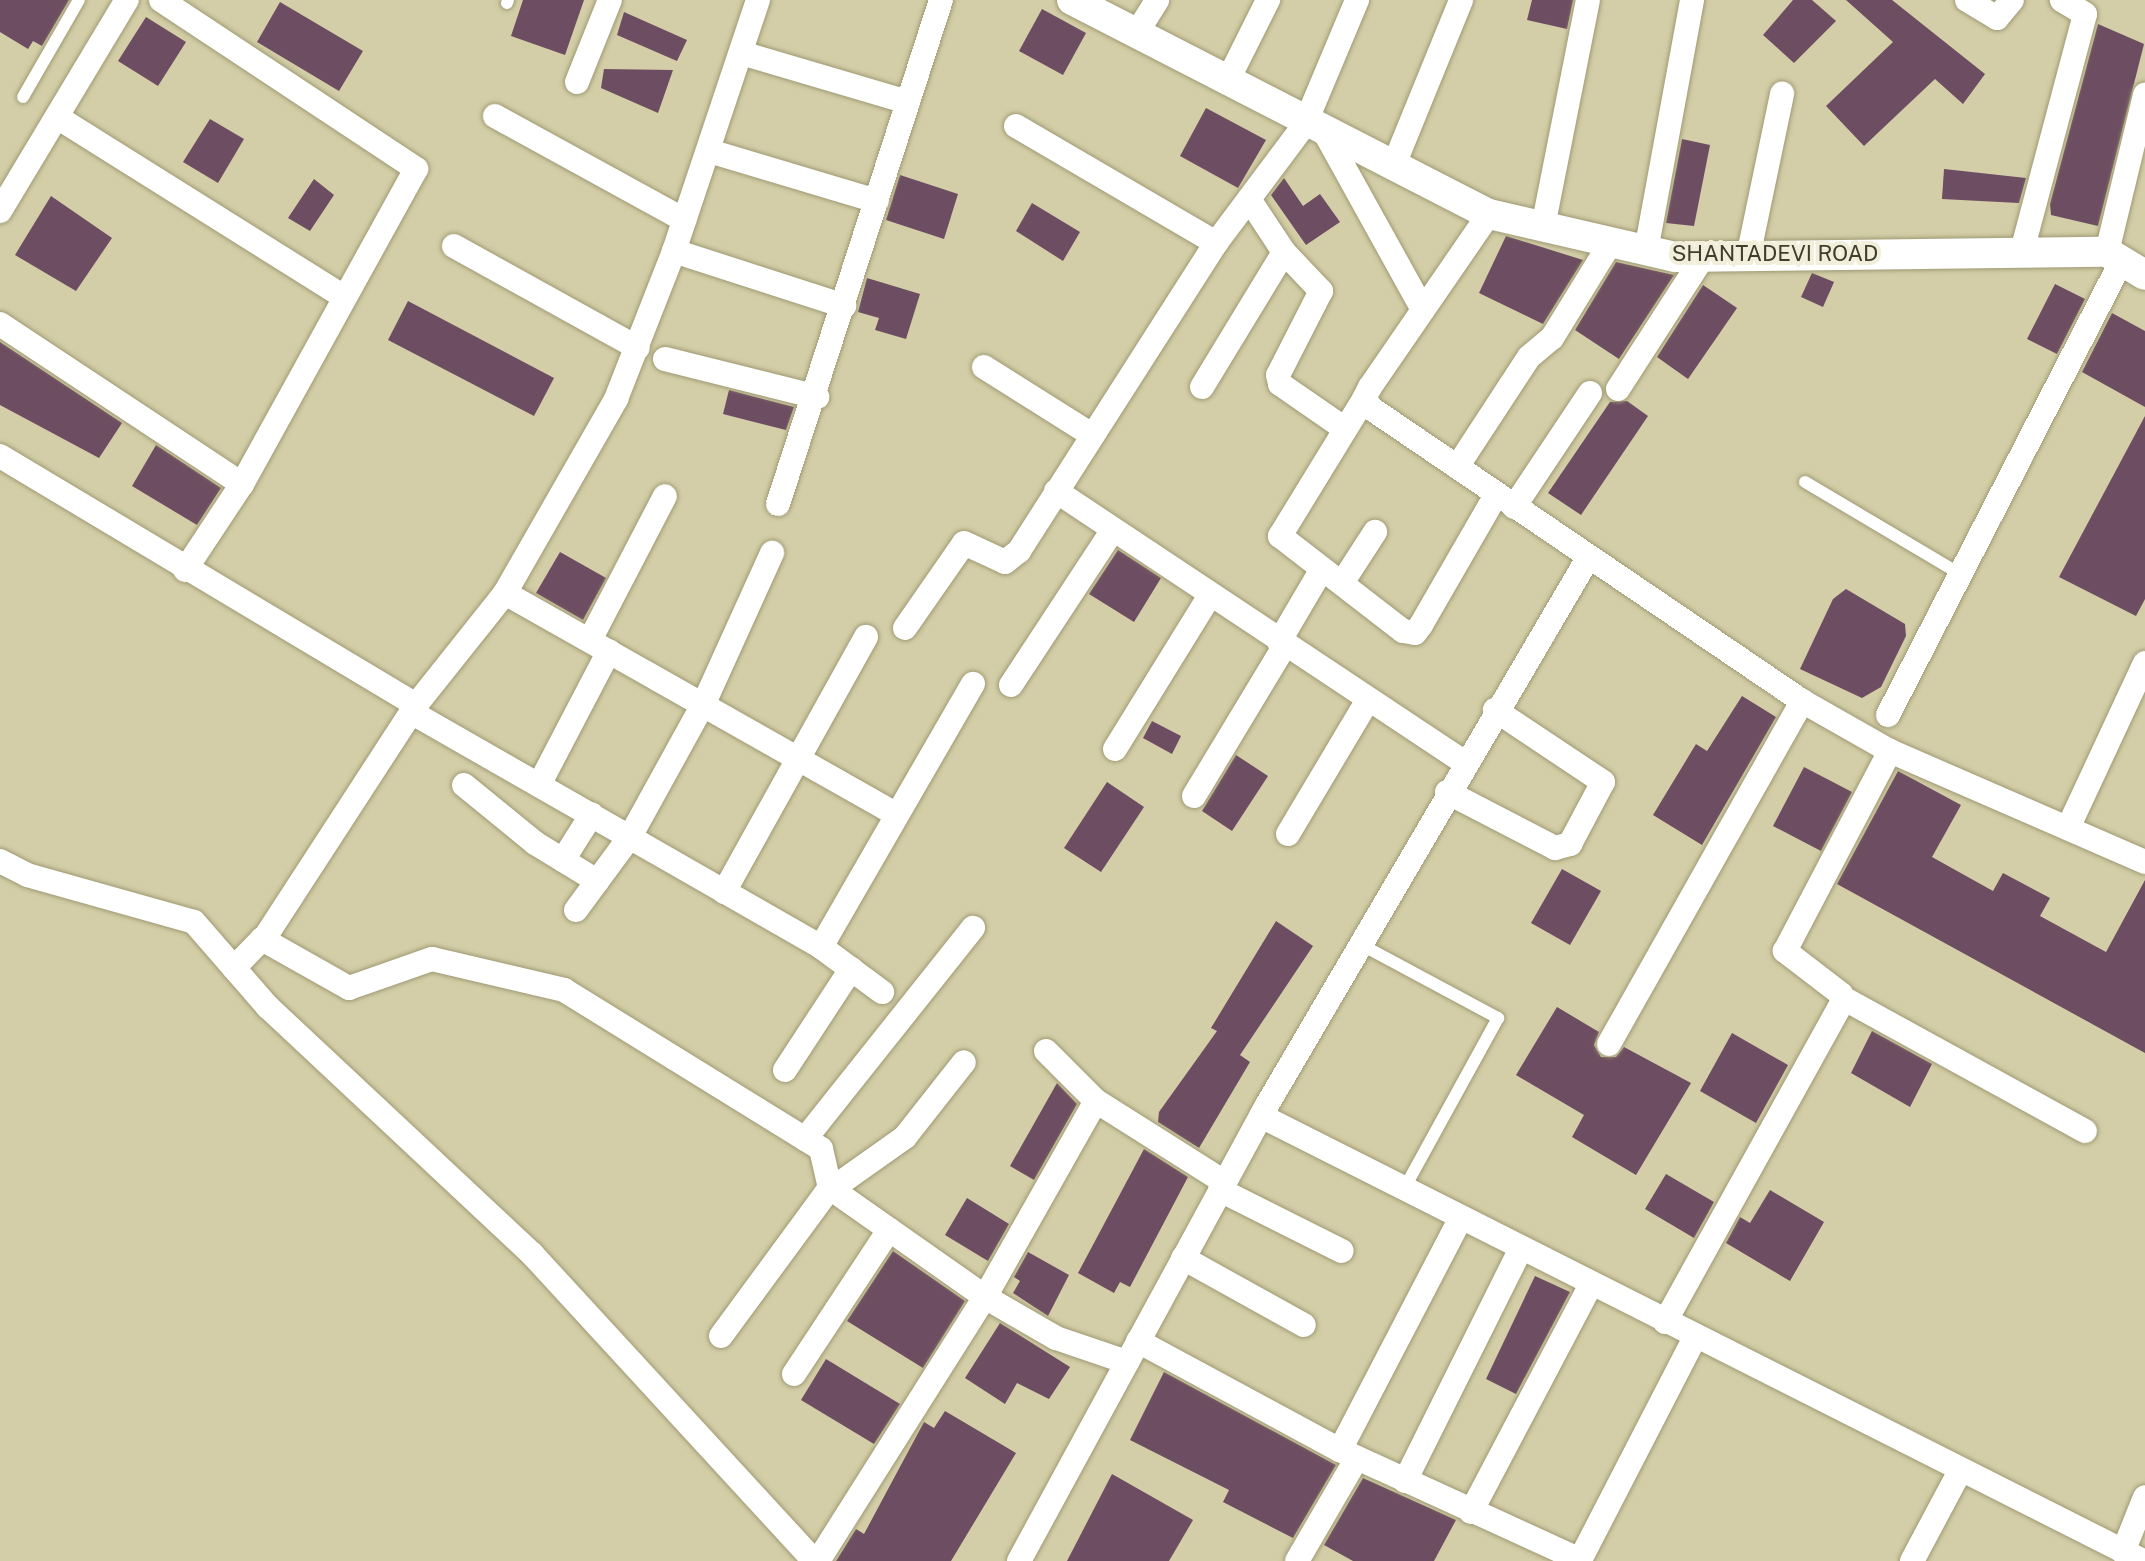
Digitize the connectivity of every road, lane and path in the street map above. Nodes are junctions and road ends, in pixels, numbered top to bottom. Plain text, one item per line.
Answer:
1 (79, 0) edge
2 (127, 0) edge
3 (161, 0) edge
4 (610, 0) edge
5 (758, 0) edge
6 (941, 0) edge
7 (1072, 0) edge
8 (1157, 0) edge
9 (1268, 0) edge
10 (1357, 0) edge
11 (1461, 0) edge
12 (1588, 0) edge
13 (1692, 0) edge
14 (1967, 0) edge
15 (2012, 0) edge
16 (2062, 0) edge
17 (1136, 34) junction
18 (741, 53) junction
19 (577, 82) dead end
20 (1227, 82) junction
21 (1782, 94) dead end
22 (2145, 95) edge
23 (23, 97) dead end
24 (908, 102) junction
25 (495, 116) dead end
26 (57, 117) junction
27 (1016, 126) dead end
28 (1315, 128) junction
29 (709, 151) junction
30 (1393, 167) junction
31 (1249, 199) junction
32 (877, 201) junction
33 (0, 211) edge
34 (1489, 214) junction
35 (684, 220) junction
36 (1543, 227) junction
37 (1611, 242) junction
38 (1216, 243) junction
39 (454, 246) dead end
40 (674, 251) junction
41 (1646, 251) junction
42 (2022, 251) junction
43 (1284, 252) junction
44 (1703, 257) junction
45 (1748, 257) junction
46 (2124, 262) edge
47 (342, 296) junction
48 (844, 306) junction
49 (1423, 310) junction
50 (0, 324) edge
51 (638, 348) junction
52 (665, 359) dead end
53 (984, 367) dead end
54 (1202, 387) dead end
55 (1618, 389) dead end
56 (1590, 393) dead end
57 (817, 397) junction
58 (1364, 399) junction
59 (1345, 429) junction
60 (1092, 435) junction
61 (0, 456) edge
62 (1457, 467) junction
63 (1805, 482) dead end
64 (242, 484) junction
65 (1056, 491) junction
66 (665, 496) dead end
67 (1505, 501) junction
68 (778, 504) dead end
69 (1375, 532) dead end
70 (1111, 533) junction
71 (772, 553) dead end
72 (1588, 558) junction
73 (185, 570) junction
74 (1960, 574) junction
75 (1332, 576) junction
76 (505, 593) junction
77 (1209, 597) junction
78 (905, 628) dead end
79 (866, 637) dead end
80 (1282, 644) junction
81 (599, 645) junction
82 (2145, 663) edge
83 (973, 684) dead end
84 (1011, 685) dead end
85 (1368, 700) junction
86 (1802, 701) junction
87 (704, 703) junction
88 (414, 708) junction
89 (1495, 710) junction
90 (1888, 715) dead end
91 (1115, 749) dead end
92 (1890, 751) junction
93 (799, 760) junction
94 (1464, 762) junction
95 (464, 785) dead end
96 (539, 785) junction
97 (1447, 792) junction
98 (1194, 796) dead end
99 (894, 813) junction
100 (592, 814) junction
101 (2068, 828) junction
102 (1288, 834) dead end
103 (631, 835) junction
104 (563, 860) junction
105 (0, 861) edge
106 (2145, 862) edge
107 (597, 881) junction
108 (724, 892) junction
109 (576, 910) dead end
110 (973, 928) dead end
111 (264, 939) junction
112 (1359, 944) junction
113 (821, 947) junction
114 (234, 968) junction
115 (851, 969) junction
116 (882, 992) dead end
117 (1843, 998) junction
118 (1609, 1044) dead end
119 (1046, 1051) dead end
120 (964, 1062) dead end
121 (785, 1070) dead end
122 (1096, 1101) junction
123 (1261, 1116) junction
124 (2085, 1131) dead end
125 (805, 1139) junction
126 (1222, 1186) junction
127 (830, 1188) junction
128 (1404, 1189) junction
129 (1461, 1218) junction
130 (889, 1230) junction
131 (1521, 1248) junction
132 (1342, 1251) dead end
133 (1183, 1258) junction
134 (1591, 1284) junction
135 (985, 1297) junction
136 (1665, 1322) junction
137 (1304, 1325) dead end
138 (721, 1336) dead end
139 (1695, 1337) junction
140 (1133, 1352) junction
141 (794, 1374) dead end
142 (1349, 1454) junction
143 (1960, 1471) junction
144 (1405, 1481) junction
145 (2145, 1497) edge
146 (1471, 1512) junction
147 (2122, 1556) edge
148 (816, 1561) edge
149 (1019, 1561) edge
150 (1297, 1561) edge
151 (1912, 1561) edge

1 - 23 lane
2 - 26 street
3 - 47 street
4 - 19 street
5 - 18 street
6 - 24 street
7 - 17 street, SHANTADEVI ROAD
8 - 17 street
9 - 20 street
10 - 28 street
11 - 30 street
12 - 36 street
13 - 41 street
14 - 15 street
16 - 42 street
17 - 20 street, SHANTADEVI ROAD
18 - 24 street
18 - 29 street
20 - 28 street, SHANTADEVI ROAD
21 - 45 street
22 - 46 street
24 - 32 street
25 - 35 street
26 - 33 street
26 - 47 street
27 - 38 street
28 - 30 street, SHANTADEVI ROAD
28 - 31 street
28 - 49 street
29 - 32 street
29 - 35 street
30 - 34 street, SHANTADEVI ROAD
31 - 38 street
31 - 43 street
32 - 48 street
34 - 36 street, SHANTADEVI ROAD
34 - 49 street
35 - 40 street
36 - 37 street, SHANTADEVI ROAD
37 - 41 street, SHANTADEVI ROAD
37 - 62 street
38 - 60 street
39 - 51 street
40 - 48 street
40 - 51 street
41 - 44 street, SHANTADEVI ROAD
42 - 45 street, SHANTADEVI ROAD
42 - 46 street, SHANTADEVI ROAD
43 - 54 street
43 - 59 street
44 - 45 street, SHANTADEVI ROAD
44 - 55 street
46 - 74 street
47 - 64 street
48 - 57 street
49 - 58 street
50 - 64 street
51 - 76 street
52 - 57 street
53 - 60 street
56 - 67 street
57 - 68 street
58 - 59 street
58 - 62 street
59 - 75 street
60 - 65 street
61 - 73 street
62 - 67 street
63 - 74 lane
64 - 73 street
65 - 70 street
65 - 78 street
66 - 81 street
67 - 72 street
67 - 75 street
69 - 75 street
70 - 77 street
70 - 84 street
71 - 87 street
72 - 86 street
72 - 89 street
73 - 88 street
74 - 90 street
75 - 80 street
76 - 81 street
76 - 88 street
77 - 80 street
77 - 91 street
79 - 93 street
80 - 85 street
80 - 98 street
81 - 87 street
81 - 96 street
82 - 101 street
83 - 99 street
85 - 94 street
85 - 102 street
86 - 92 street
86 - 118 street
87 - 93 street
87 - 103 street
88 - 96 street
88 - 111 street
89 - 94 street
89 - 97 street
92 - 101 street
92 - 117 street
93 - 99 street
93 - 108 street
94 - 97 street
95 - 104 street
96 - 100 street
97 - 112 street
99 - 113 street
100 - 103 street
100 - 104 street
101 - 106 street
103 - 107 street
103 - 108 street
104 - 107 street
105 - 114 street
107 - 109 street
108 - 113 street
110 - 125 street
111 - 114 street
111 - 125 street
112 - 123 street
112 - 128 lane
113 - 115 street
114 - 148 street
115 - 116 street
115 - 121 street
117 - 124 street
117 - 136 street
119 - 122 street
120 - 127 street
122 - 126 street
122 - 135 street
123 - 126 street
123 - 128 street
125 - 127 street
126 - 132 street
126 - 133 street
127 - 130 street
127 - 138 street
128 - 129 street
129 - 131 street
129 - 142 street
130 - 135 street
130 - 141 street
131 - 134 street
131 - 144 street
133 - 137 street
133 - 140 street
134 - 136 street
134 - 146 street
135 - 140 street
135 - 148 street
136 - 139 street
139 - 143 street
139 - 146 street
140 - 142 street
140 - 149 street
142 - 144 street
142 - 150 street
143 - 147 street
143 - 151 street
144 - 146 street
145 - 147 street

